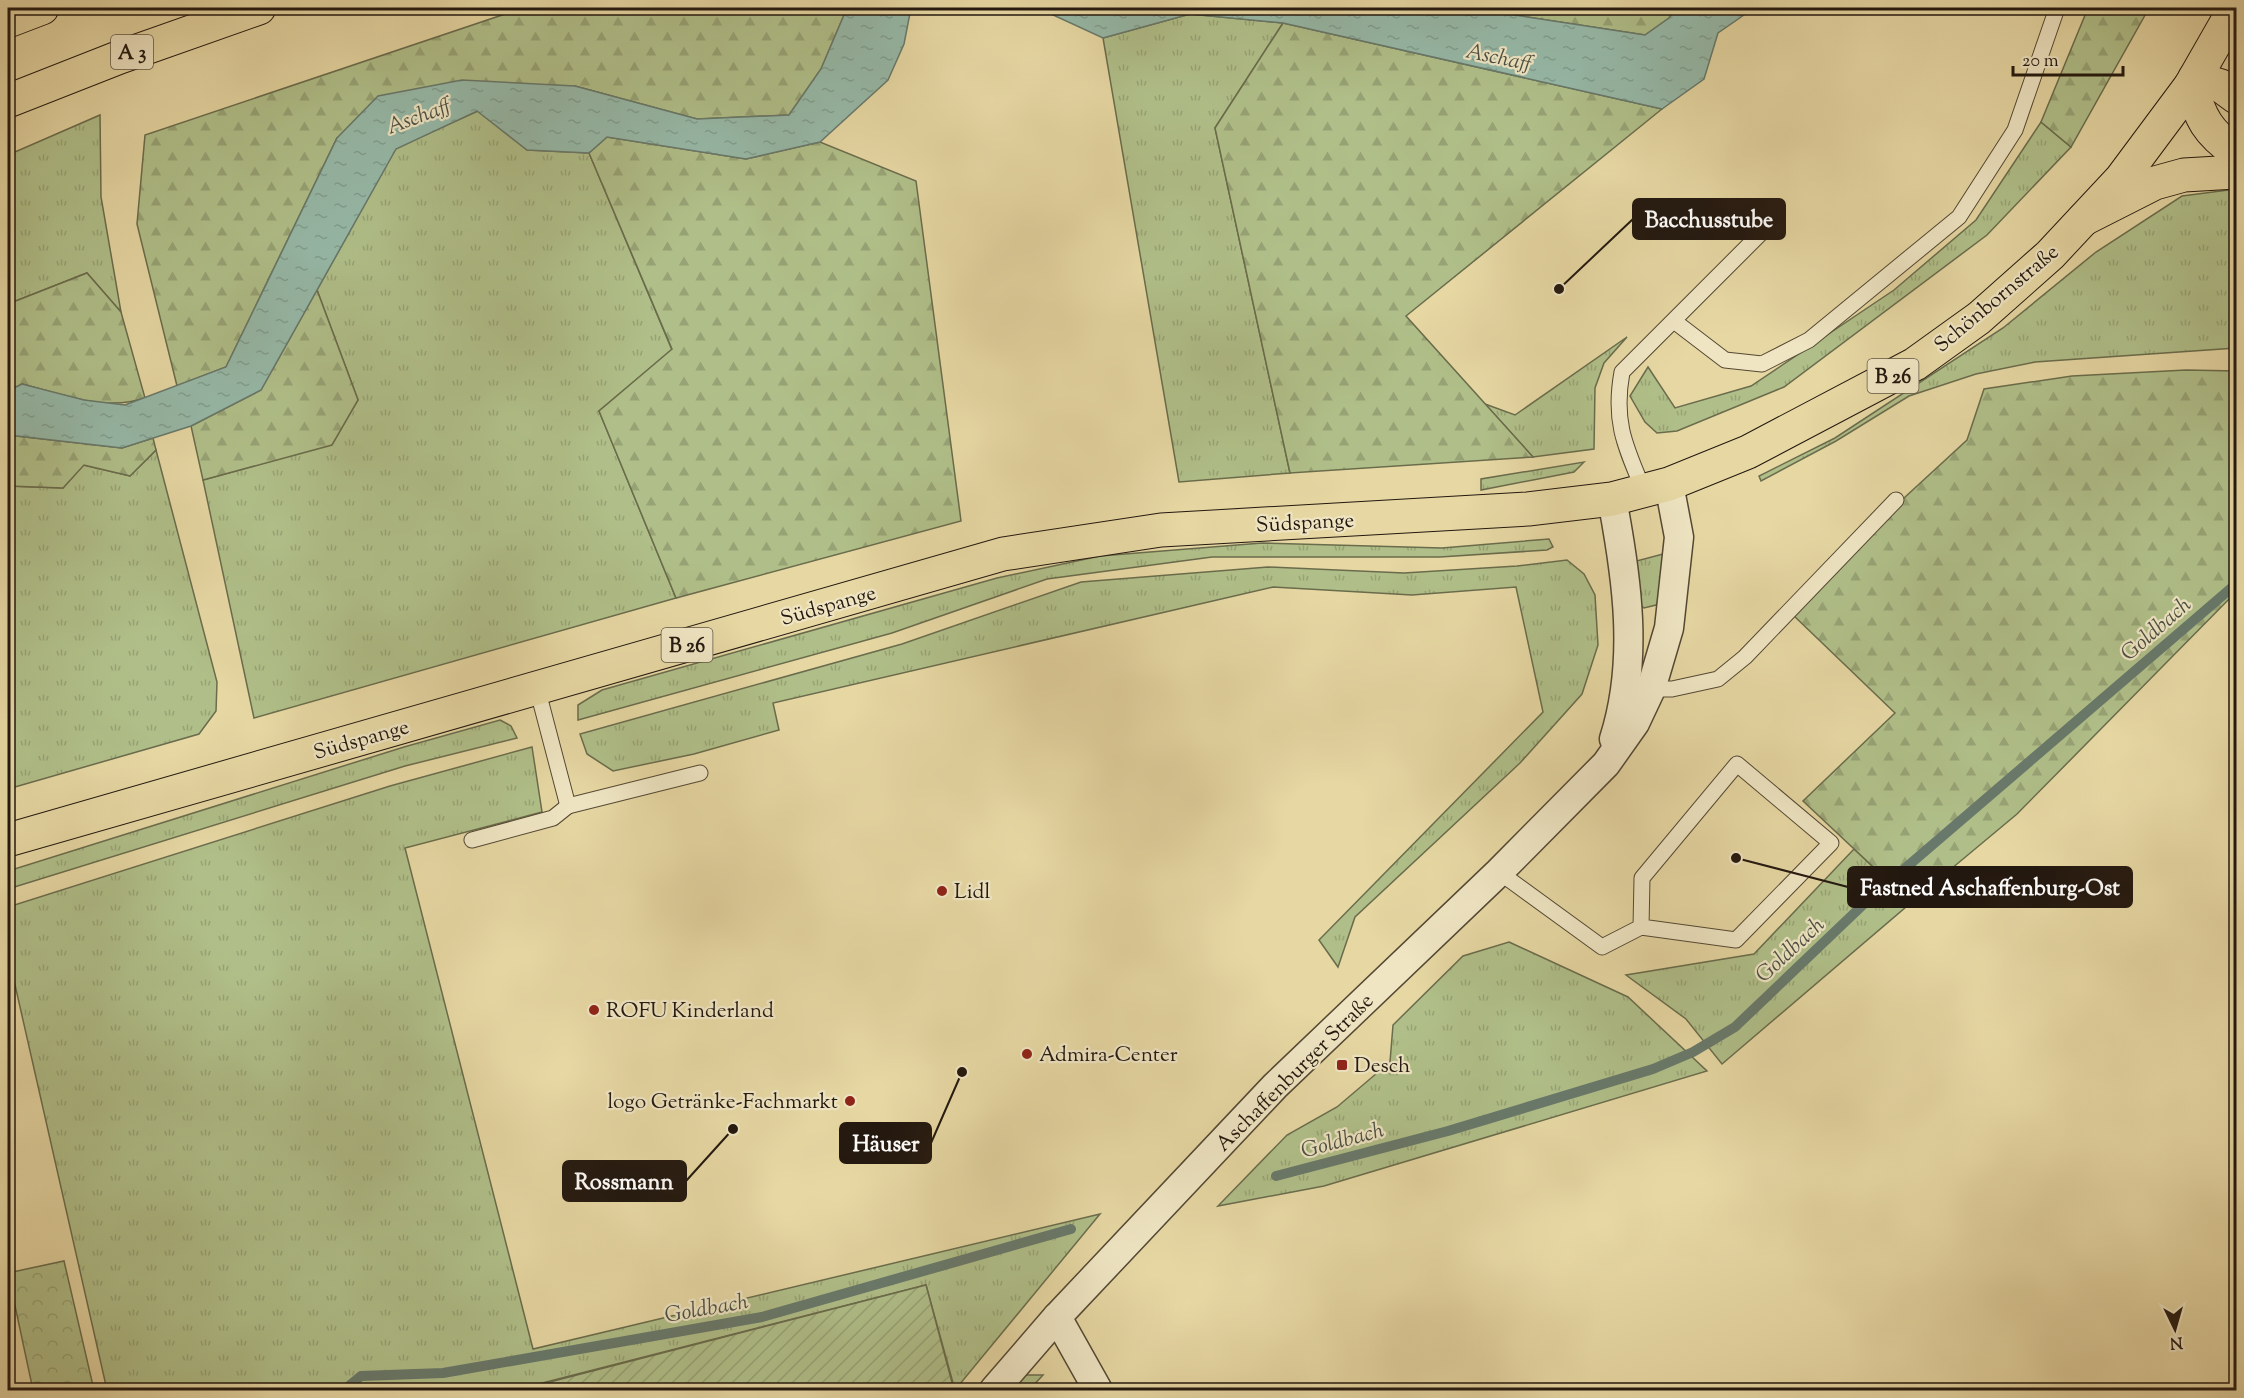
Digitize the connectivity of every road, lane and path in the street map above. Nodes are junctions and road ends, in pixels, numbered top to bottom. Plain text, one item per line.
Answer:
1 (42, 8) edge
2 (259, 8) edge
3 (2057, 8) edge
4 (2235, 8) edge
5 (8, 21) edge
6 (2193, 82) junction
7 (2236, 97) edge
8 (8, 102) edge
9 (2236, 152) edge
10 (2236, 172) edge
11 (1776, 218) dead end
12 (2084, 219) junction
13 (1674, 321) junction
14 (1657, 488) junction
15 (1612, 499) junction
16 (1896, 500) dead end
17 (537, 688) junction
18 (1639, 688) junction
19 (700, 773) dead end
20 (568, 806) junction
21 (8, 840) edge
22 (472, 840) dead end
23 (1499, 872) junction
24 (1641, 927) junction
25 (1057, 1317) junction
26 (994, 1390) edge
27 (1098, 1390) edge

1 - 5 main road
2 - 8 main road, A 3
3 - 13 lane
4 - 6 main road, Schönbornstraße / B 26
6 - 7 main road
6 - 9 main road
6 - 12 main road, Schönbornstraße / B 26
10 - 12 main road
11 - 13 lane
12 - 14 main road, Schönbornstraße / B 26
13 - 14 lane
14 - 15 main road, Südspange / B 26
14 - 18 street, Aschaffenburger Straße
15 - 17 main road, Südspange / B 26
15 - 18 street, Aschaffenburger Straße
16 - 18 lane
17 - 20 lane
17 - 21 main road, Südspange / B 26
18 - 23 street, Aschaffenburger Straße
19 - 20 lane
20 - 22 lane
23 - 24 lane
23 - 25 street, Aschaffenburger Straße
24 - 24 lane
25 - 26 street, Aschaffenburger Straße
25 - 27 street

